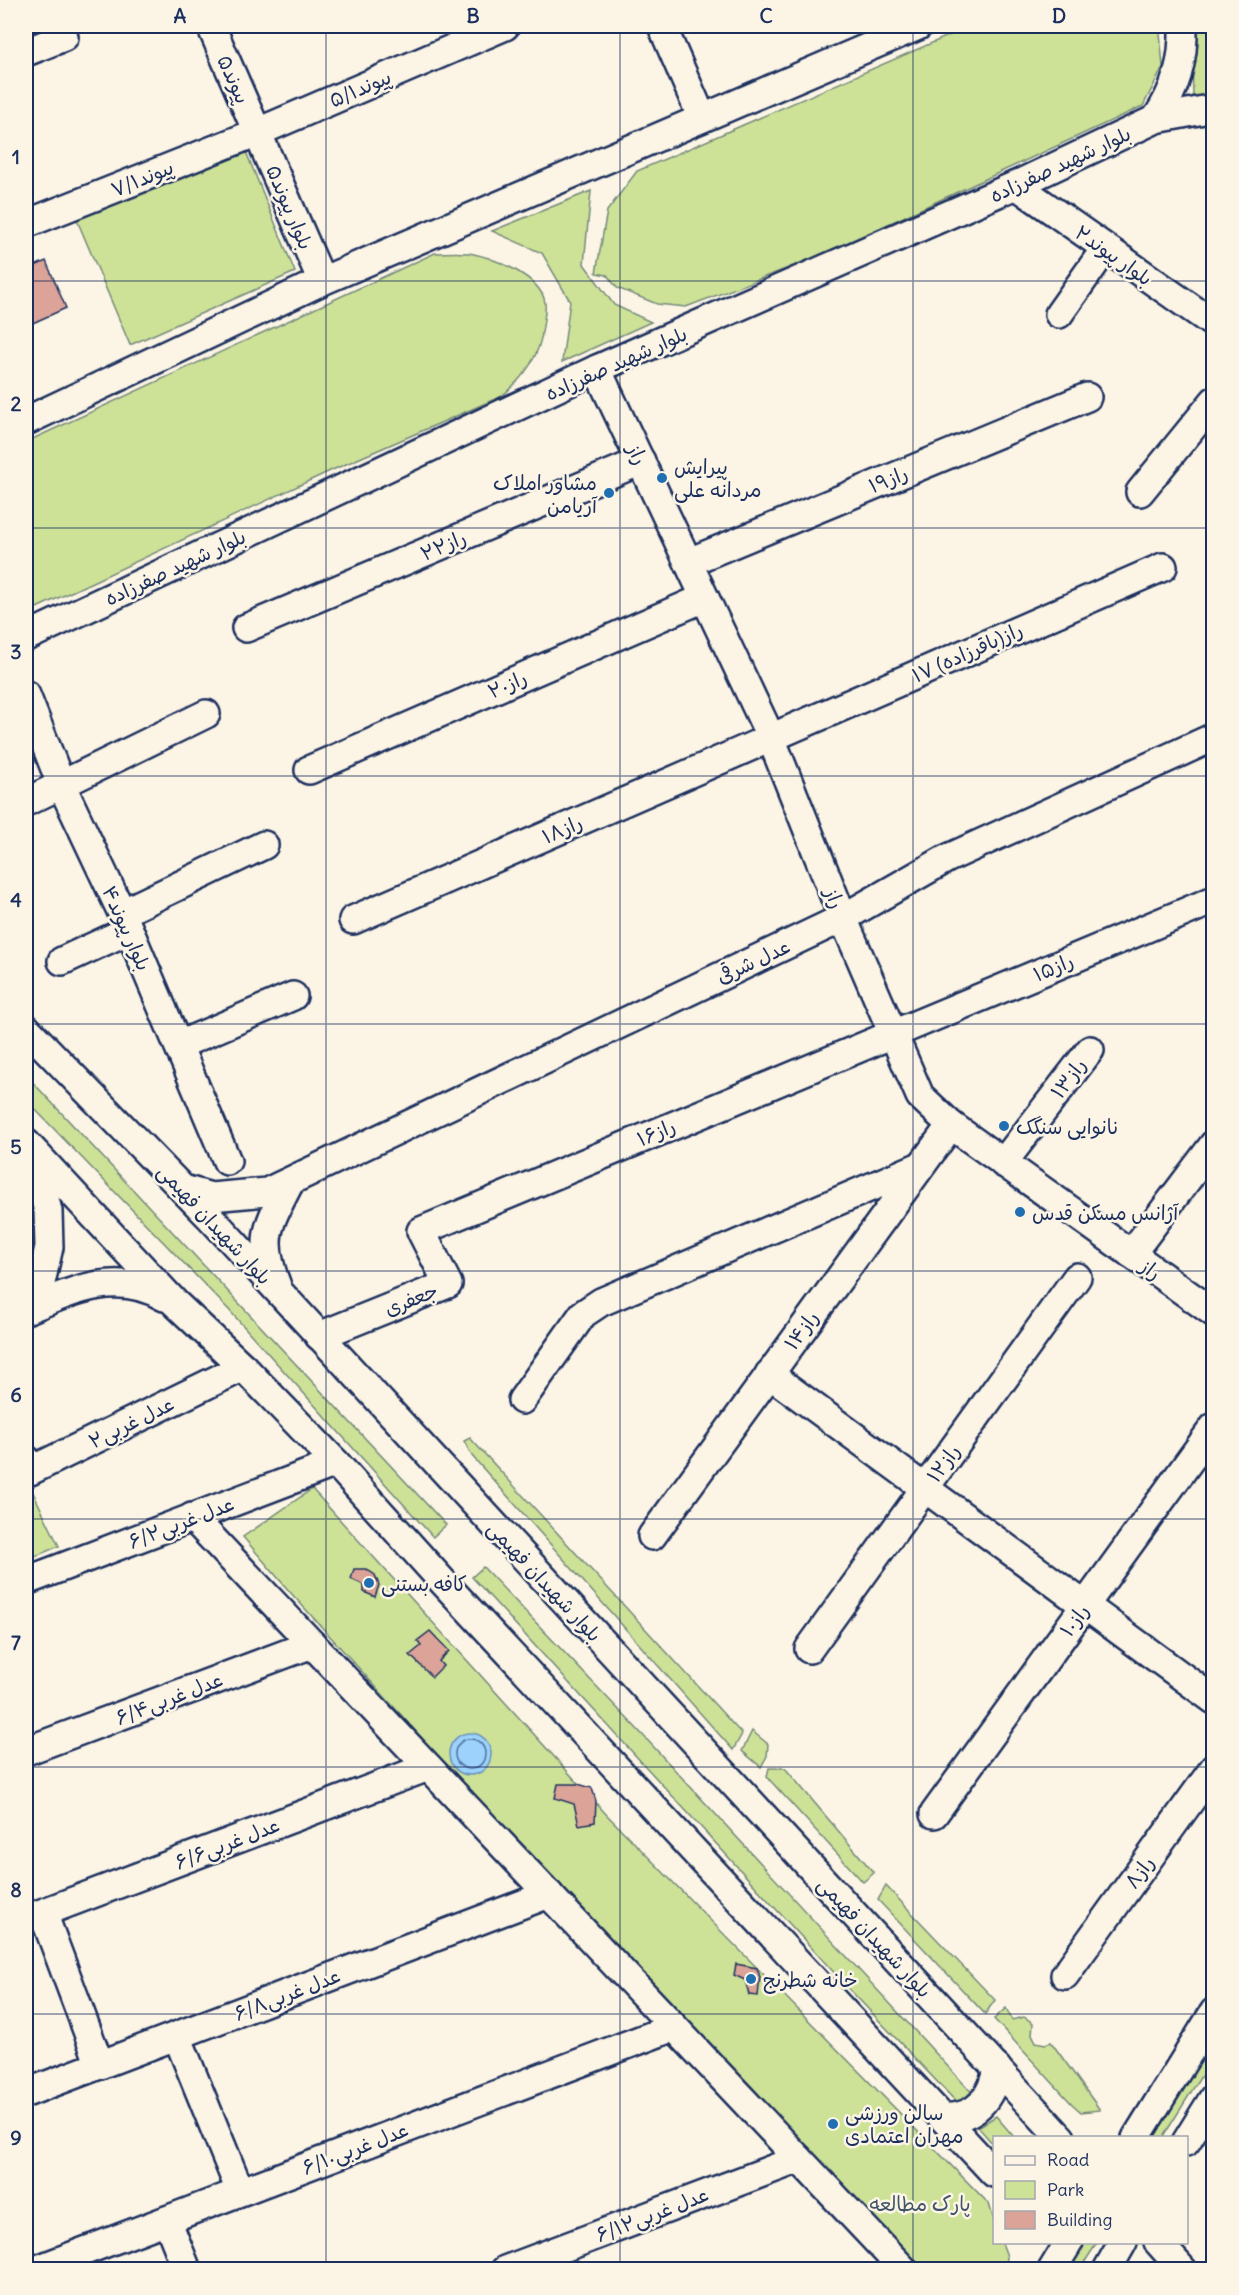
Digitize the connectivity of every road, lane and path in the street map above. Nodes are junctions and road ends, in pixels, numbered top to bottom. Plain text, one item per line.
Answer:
1 (211, 26) edge
2 (505, 26) edge
3 (662, 26) edge
4 (918, 26) edge
5 (1183, 26) edge
6 (64, 37) dead end
7 (26, 52) edge
8 (1214, 108) edge
9 (702, 118) junction
10 (1156, 119) junction
11 (258, 132) junction
12 (1016, 185) junction
13 (26, 224) edge
14 (1105, 249) junction
15 (322, 281) junction
16 (1059, 314) dead end
17 (1214, 324) edge
18 (597, 369) junction
19 (1087, 397) dead end
20 (1214, 401) edge
21 (26, 421) edge
22 (641, 461) junction
23 (1140, 492) dead end
24 (688, 562) junction
25 (1163, 567) dead end
26 (704, 598) junction
27 (246, 628) dead end
28 (26, 637) edge
29 (26, 695) edge
30 (206, 714) dead end
31 (1214, 736) edge
32 (771, 738) junction
33 (309, 770) dead end
34 (61, 784) junction
35 (26, 802) edge
36 (264, 845) dead end
37 (1214, 900) edge
38 (843, 918) junction
39 (353, 920) dead end
40 (125, 922) junction
41 (62, 961) dead end
42 (293, 996) dead end
43 (26, 1028) edge
44 (892, 1034) junction
45 (179, 1046) junction
46 (1090, 1050) dead end
47 (951, 1125) junction
48 (1214, 1144) edge
49 (28, 1146) edge
50 (227, 1161) dead end
51 (1003, 1163) junction
52 (918, 1167) junction
53 (290, 1182) junction
54 (183, 1189) junction
55 (421, 1231) joint
56 (1131, 1254) junction
57 (1077, 1277) dead end
58 (280, 1293) junction
59 (175, 1303) junction
60 (31, 1308) edge
61 (1214, 1313) edge
62 (319, 1336) junction
63 (243, 1367) junction
64 (769, 1374) junction
65 (522, 1400) dead end
66 (1214, 1427) edge
67 (26, 1459) edge
68 (336, 1463) junction
69 (925, 1488) junction
70 (192, 1517) junction
71 (652, 1536) dead end
72 (26, 1581) edge
73 (1084, 1605) junction
74 (312, 1644) junction
75 (809, 1649) dead end
76 (1214, 1700) edge
77 (26, 1751) edge
78 (428, 1767) junction
79 (1214, 1768) edge
80 (934, 1814) dead end
81 (549, 1894) junction
82 (34, 1916) edge
83 (1065, 1975) dead end
84 (1214, 2012) edge
85 (674, 2027) junction
86 (177, 2036) junction
87 (100, 2065) junction
88 (997, 2068) junction
89 (26, 2093) edge
90 (1214, 2097) edge
91 (942, 2117) junction
92 (1059, 2136) edge
93 (1137, 2136) edge
94 (1188, 2139) edge
95 (799, 2159) junction
96 (993, 2172) edge
97 (240, 2192) junction
98 (167, 2220) junction
99 (1122, 2244) edge
100 (1160, 2244) edge
101 (35, 2270) edge
102 (187, 2270) edge
103 (504, 2270) edge
104 (904, 2270) edge
105 (1107, 2270) edge
106 (1183, 2270) edge

1 - 11 street, پیوند۵
2 - 11 street, پیوند۵/۱
3 - 9 street
4 - 9 street
5 - 10 street
6 - 7 street
8 - 10 street, بلوار شهید صفرزاده
9 - 15 street
10 - 12 street, بلوار شهید صفرزاده
11 - 13 street, پیوند۷/۱
11 - 15 street, بلوار پیوند۵
12 - 14 street, بلوار پیوند۲
12 - 18 street, بلوار شهید صفرزاده
14 - 16 street
14 - 17 street, بلوار پیوند۲
15 - 21 street
18 - 22 street, راز
18 - 28 street, بلوار شهید صفرزاده
19 - 24 street, راز۱۹
20 - 23 street
22 - 24 street, راز
22 - 27 street, راز۲۲
24 - 26 street, راز
25 - 32 street, ۱۷ راز(باقرزاده)
26 - 32 street, راز
26 - 33 street, راز۲۰
29 - 34 street, بلوار پیوند۴
30 - 34 street
31 - 38 street, عدل شرقی
32 - 38 street, راز
32 - 39 street, راز۱۸
34 - 35 street
34 - 40 street, بلوار پیوند۴
36 - 40 street
37 - 44 street, راز۱۵
38 - 44 street, راز
38 - 53 street, عدل شرقی
40 - 41 street
40 - 45 street, بلوار پیوند۴
42 - 45 street
43 - 54 street, بلوار شهیدان فهیمی
44 - 47 street, راز
44 - 55 street, راز۱۶
45 - 50 street, بلوار پیوند۴
46 - 51 street, راز۱۳
47 - 51 street, راز
47 - 52 street, راز۱۴
48 - 56 street
49 - 59 street
49 - 60 street
51 - 56 street, راز
52 - 64 street, راز۱۴
52 - 65 street
53 - 54 street, عدل شرقی
53 - 58 street
54 - 58 street, بلوار شهیدان فهیمی
55 - 62 street, جعفری
56 - 61 street, راز
57 - 69 street, راز۱۲
58 - 62 street, بلوار شهیدان فهیمی
59 - 60 street
59 - 63 street
62 - 88 street, بلوار شهیدان فهیمی
63 - 67 street, عدل غربی۲
63 - 68 street
64 - 69 street
64 - 71 street, راز۱۴
66 - 73 street, راز۱۰
68 - 70 street, ۶/۲عدل غربی
68 - 91 street
69 - 73 street
69 - 75 street, راز۱۲
70 - 72 street, ۶/۲عدل غربی
70 - 74 street
73 - 76 street
73 - 80 street, راز۱۰
74 - 77 street, ۶/۴عدل غربی
74 - 78 street
78 - 81 street
78 - 82 street, ۶/۶عدل غربی
79 - 83 street, راز۸
81 - 85 street
81 - 86 street, ۶/۸عدل غربی
82 - 87 street
84 - 93 street
85 - 95 street
85 - 97 street, ۶/۱۰عدل غربی
86 - 87 street, ۶/۸عدل غربی
86 - 97 street
87 - 89 street, ۶/۸عدل غربی
88 - 91 street
88 - 92 street, بلوار شهیدان فهیمی
90 - 94 street
91 - 96 street
95 - 103 street, ۶/۱۲عدل غربی
95 - 104 street
97 - 98 street, ۶/۱۰عدل غربی
98 - 101 street, ۶/۱۰عدل غربی
98 - 102 street
99 - 105 street
100 - 106 street

